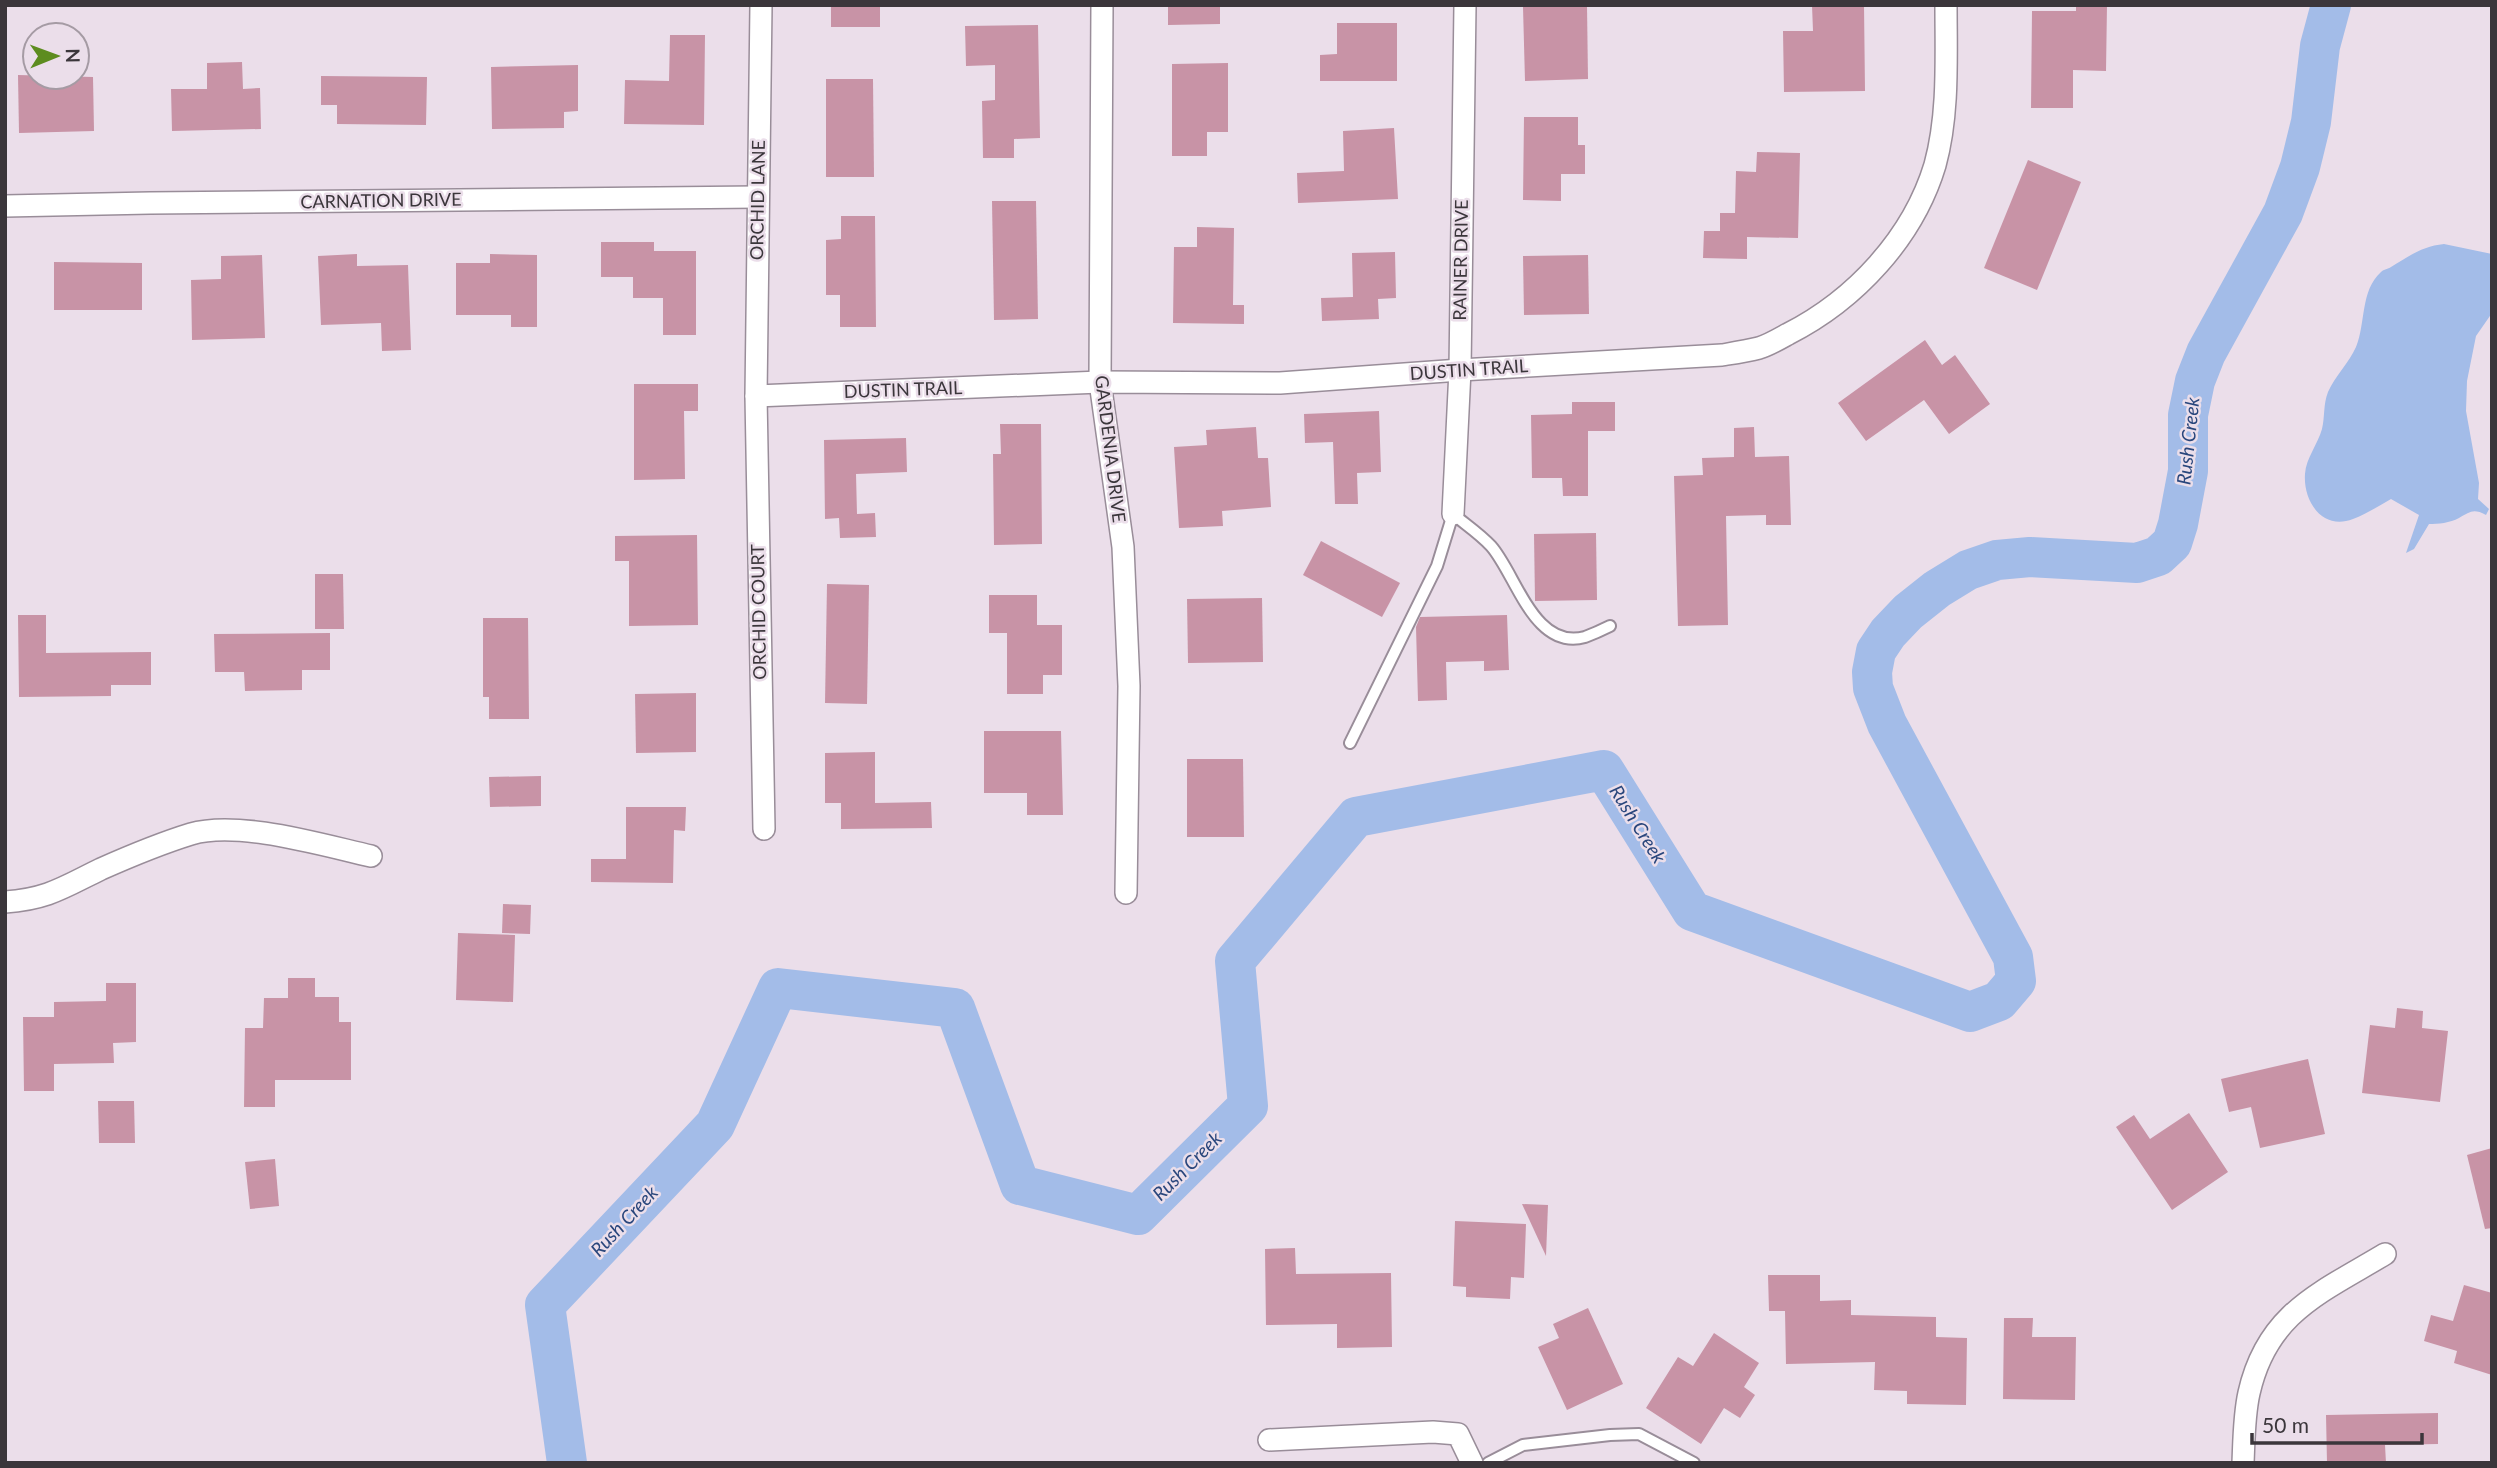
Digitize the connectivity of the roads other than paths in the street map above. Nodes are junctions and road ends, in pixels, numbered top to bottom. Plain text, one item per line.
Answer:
1 (761, 5) edge
2 (1102, 5) edge
3 (1465, 5) edge
4 (1946, 5) edge
5 (758, 197) junction
6 (5, 206) edge
7 (1460, 370) junction
8 (1100, 382) junction
9 (756, 396) junction
10 (1453, 514) junction
11 (1610, 626) dead end
12 (1350, 743) dead end
13 (764, 829) dead end
14 (371, 856) dead end
15 (1125, 893) dead end
16 (5, 902) edge
17 (2385, 1254) dead end
18 (1269, 1440) dead end
19 (1472, 1463) edge
20 (1488, 1463) edge
21 (1694, 1463) edge
22 (2243, 1463) edge

1 - 5 street, ORCHID LANE
2 - 8 street, GARDENIA DRIVE
3 - 7 street, RAINER DRIVE
4 - 7 street, DUSTIN TRAIL
5 - 6 street, CARNATION DRIVE
5 - 9 street, ORCHID LANE
7 - 8 street, DUSTIN TRAIL
7 - 10 street, RAINER DRIVE
8 - 9 street, DUSTIN TRAIL
8 - 15 street, GARDENIA DRIVE
9 - 13 street, ORCHID COURT
10 - 11 lane
10 - 12 lane
14 - 16 street
17 - 22 street
18 - 19 street
20 - 21 lane

